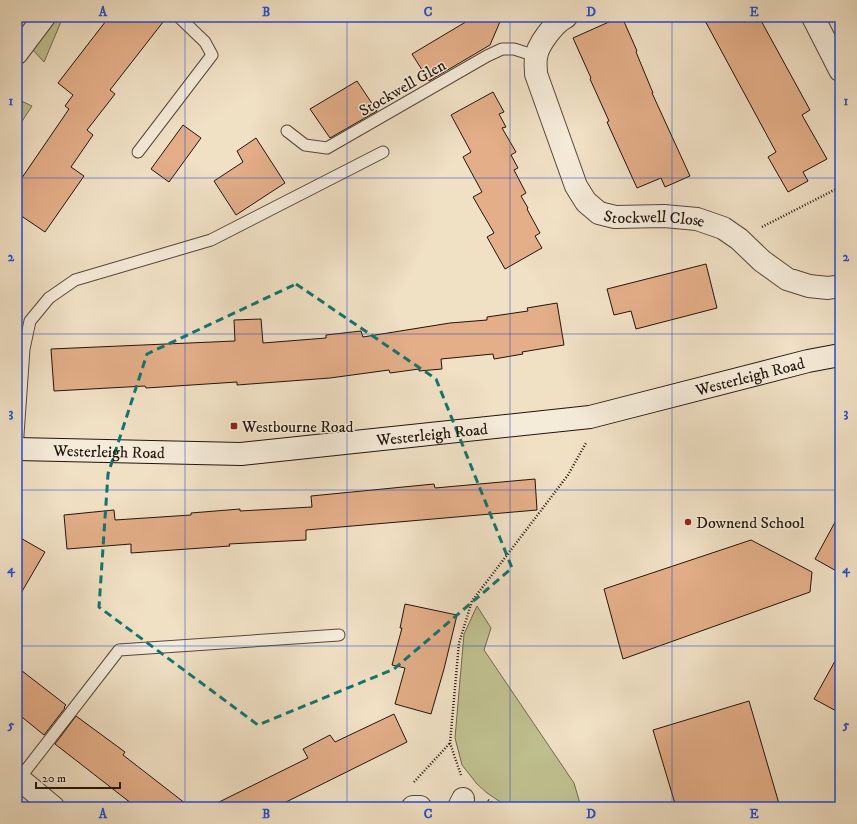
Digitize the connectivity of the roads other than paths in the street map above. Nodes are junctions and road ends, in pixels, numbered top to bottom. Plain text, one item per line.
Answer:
1 (44, 17) edge
2 (179, 17) edge
3 (566, 17) edge
4 (813, 17) edge
5 (17, 53) edge
6 (536, 56) junction
7 (840, 70) edge
8 (287, 131) dead end
9 (138, 152) dead end
10 (383, 152) dead end
11 (840, 286) edge
12 (840, 355) edge
13 (17, 449) edge
14 (339, 634) dead end
15 (18, 778) edge
16 (53, 807) edge
17 (414, 807) edge
18 (420, 807) edge

1 - 5 street
2 - 9 lane
3 - 6 street, Stockwell Close
4 - 7 street
6 - 8 lane, Stockwell Glen
6 - 11 street, Stockwell Close
10 - 13 lane
12 - 13 street, Westerleigh Road
14 - 15 lane
15 - 16 street
17 - 18 street

